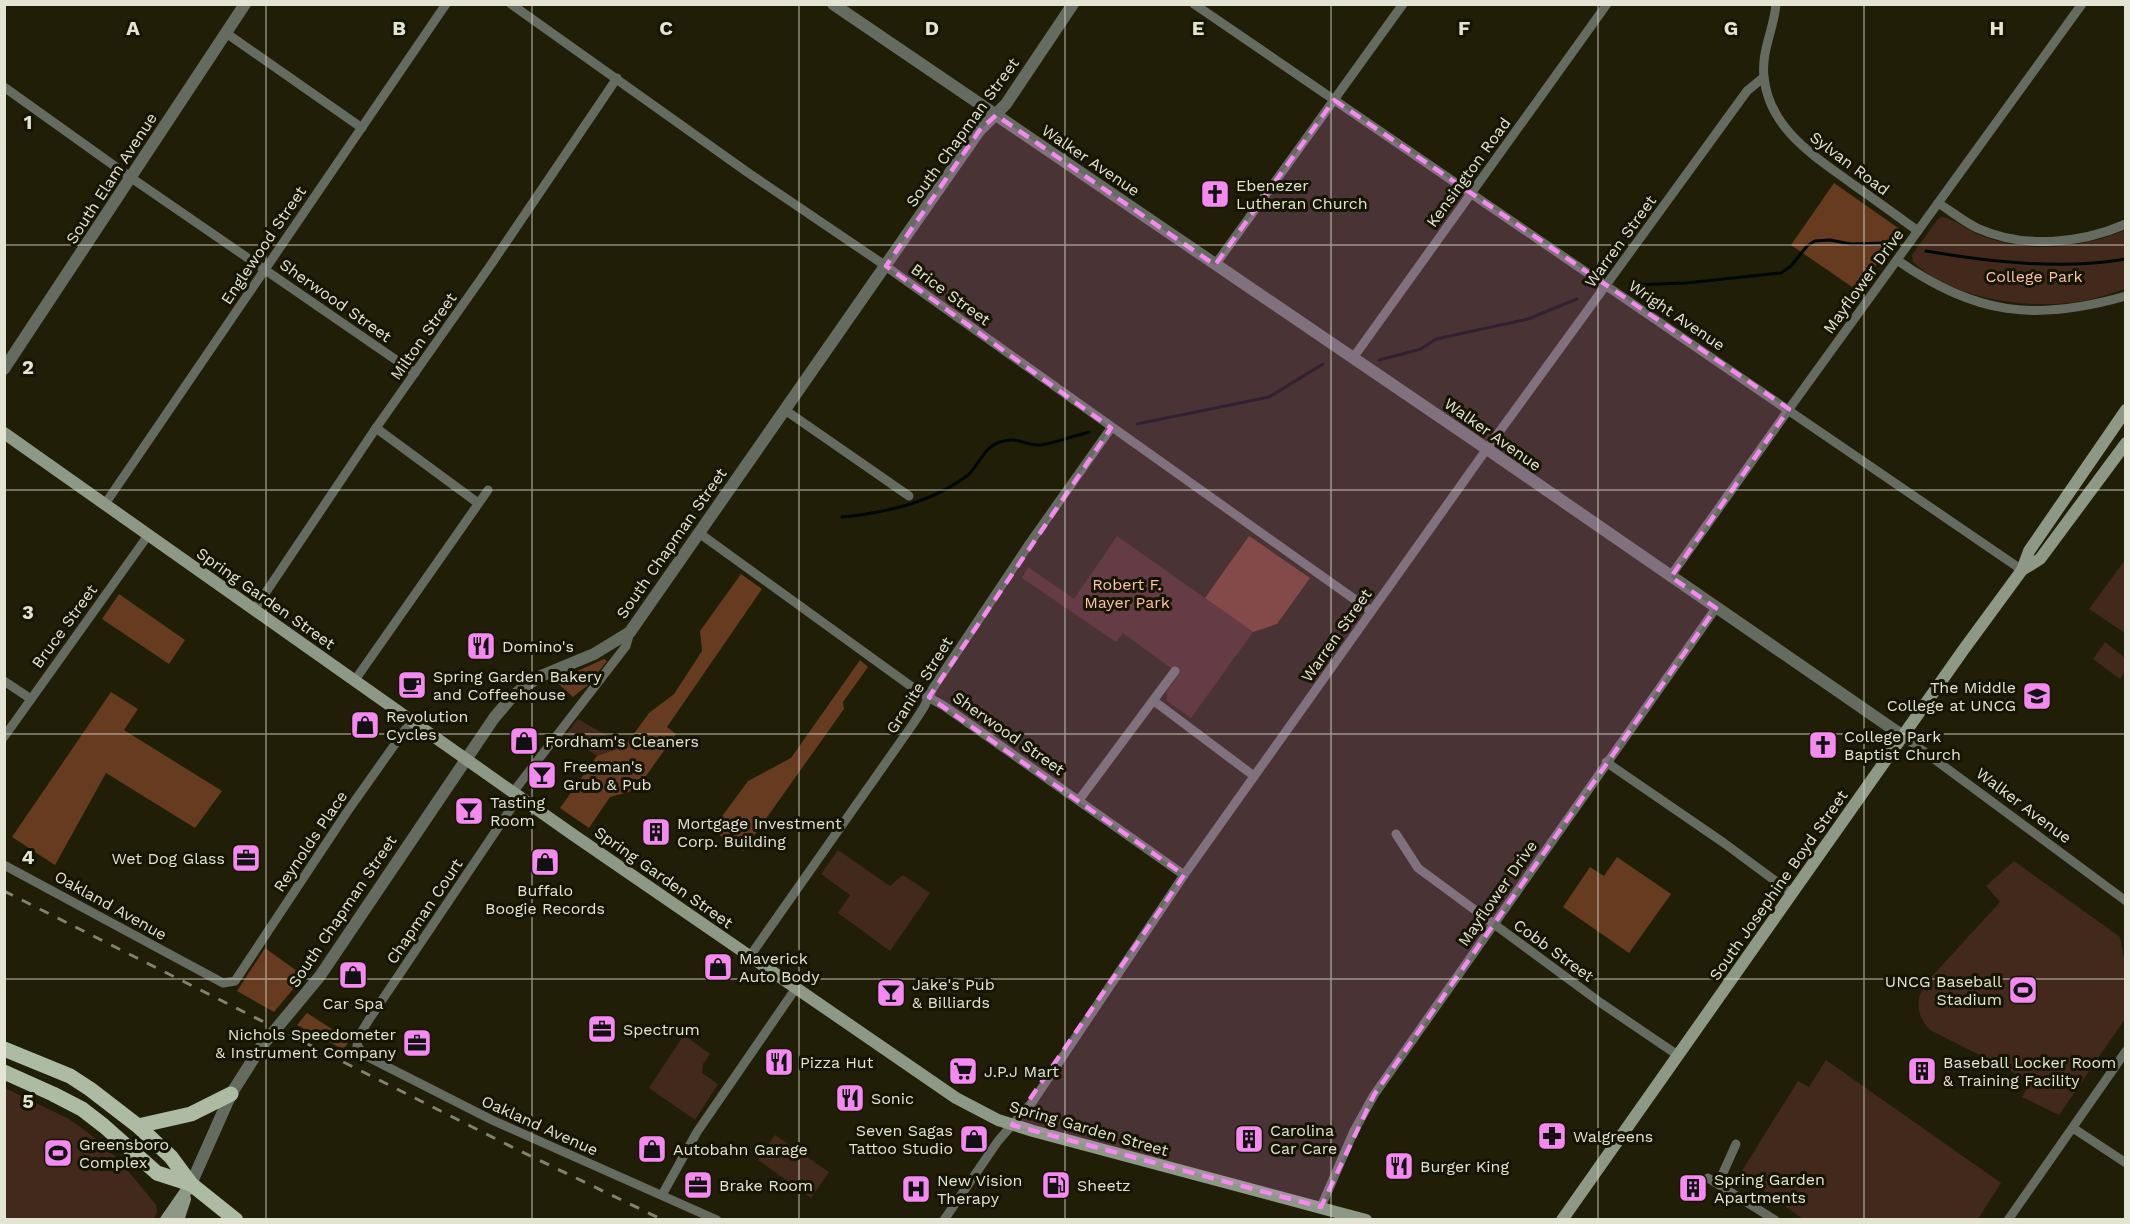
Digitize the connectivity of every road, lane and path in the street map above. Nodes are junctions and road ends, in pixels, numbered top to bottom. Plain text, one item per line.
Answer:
1 (245, 4) edge
2 (446, 4) edge
3 (512, 4) edge
4 (833, 4) edge
5 (1073, 4) edge
6 (1194, 4) edge
7 (1403, 4) edge
8 (1607, 4) edge
9 (1776, 4) edge
10 (2082, 4) edge
11 (226, 33) junction
12 (1764, 77) junction
13 (617, 78) junction
14 (4, 87) edge
15 (1334, 100) junction
16 (996, 115) junction
17 (362, 128) junction
18 (130, 177) junction
19 (1472, 193) junction
20 (1938, 203) junction
21 (2126, 225) edge
22 (1918, 231) junction
23 (1897, 260) junction
24 (1215, 265) junction
25 (886, 266) junction
26 (265, 269) junction
27 (1607, 286) junction
28 (2126, 296) edge
29 (1353, 358) junction
30 (4, 369) edge
31 (415, 373) junction
32 (1789, 409) junction
33 (785, 410) junction
34 (2126, 410) edge
35 (376, 428) junction
36 (1111, 428) junction
37 (4, 433) edge
38 (2126, 443) edge
39 (1486, 449) junction
40 (488, 490) dead end
41 (909, 496) dead end
42 (478, 503) junction
43 (105, 504) junction
44 (699, 533) junction
45 (149, 534) junction
46 (2022, 570) junction
47 (1670, 577) junction
48 (1716, 608) junction
49 (254, 610) junction
50 (1371, 611) junction
51 (630, 632) junction
52 (1175, 672) dead end
53 (355, 680) junction
54 (4, 681) edge
55 (929, 697) junction
56 (31, 699) junction
57 (1154, 700) junction
58 (412, 720) junction
59 (1903, 736) junction
60 (4, 737) edge
61 (467, 758) junction
62 (1606, 762) junction
63 (1254, 776) junction
64 (517, 793) junction
65 (1079, 800) junction
66 (1396, 834) dead end
67 (4, 865) edge
68 (1184, 875) junction
69 (1793, 894) junction
70 (2126, 902) edge
71 (1494, 924) junction
72 (750, 956) junction
73 (235, 981) joint
74 (796, 988) junction
75 (357, 1046) joint
76 (4, 1049) edge
77 (2126, 1051) edge
78 (1679, 1056) junction
79 (4, 1072) edge
80 (231, 1094) junction
81 (1012, 1125) junction
82 (138, 1126) junction
83 (2073, 1128) junction
84 (1736, 1144) dead end
85 (2126, 1163) edge
86 (1708, 1178) dead end
87 (190, 1184) junction
88 (1718, 1184) junction
89 (662, 1195) junction
90 (1321, 1207) junction
91 (166, 1220) edge
92 (178, 1220) edge
93 (236, 1220) edge
94 (717, 1220) edge
95 (944, 1220) edge
96 (1366, 1220) edge
97 (1562, 1220) edge
98 (1775, 1220) edge
99 (2008, 1220) edge

1 - 11 street, South Elam Avenue
2 - 17 street, Englewood Street
3 - 13 street, Brice Street
4 - 16 street, Walker Avenue
5 - 16 street, South Chapman Street
6 - 15 street, Wright Avenue
7 - 15 street
8 - 19 street, Kensington Road
9 - 12 street, Sylvan Road
10 - 20 street, Mayflower Drive
11 - 17 street
11 - 18 street, South Elam Avenue
12 - 22 street, Sylvan Road
12 - 27 street, Warren Street
13 - 25 street, Brice Street
13 - 31 street, Milton Street
14 - 18 street, Sherwood Street
15 - 19 street, Wright Avenue
15 - 24 street
16 - 24 street, Walker Avenue
16 - 25 street, South Chapman Street
17 - 26 street, Englewood Street
18 - 26 street, Sherwood Street
18 - 30 street, South Elam Avenue
19 - 27 street, Wright Avenue
19 - 29 street, Kensington Road
20 - 21 street
20 - 22 street, Mayflower Drive
22 - 23 street, Mayflower Drive
23 - 28 street
23 - 32 street, Mayflower Drive
24 - 29 street, Walker Avenue
25 - 33 street, South Chapman Street
25 - 36 street, Brice Street
26 - 31 street, Sherwood Street
26 - 43 street, Englewood Street
27 - 32 street, Wright Avenue
27 - 39 street, Warren Street
29 - 39 street, Walker Avenue
31 - 35 street, Milton Street
32 - 46 street, Wright Avenue
32 - 47 street, Mayflower Drive
33 - 41 street
33 - 44 street, South Chapman Street
34 - 46 main road, South Josephine Boyd Street
35 - 42 street
35 - 49 street, Milton Street
36 - 50 street, Brice Street
36 - 55 street, Granite Street
37 - 43 main road, Spring Garden Street
38 - 46 main road, South Josephine Boyd Street
39 - 47 street, Walker Avenue
39 - 50 street, Warren Street
40 - 42 street
42 - 53 street
43 - 45 main road, Spring Garden Street
44 - 51 street, South Chapman Street
44 - 55 street, Sherwood Street
45 - 49 main road, Spring Garden Street
45 - 56 street, Bruce Street
46 - 59 main road, South Josephine Boyd Street
47 - 48 street, Walker Avenue
48 - 59 street, Walker Avenue
48 - 62 street, Mayflower Drive
49 - 53 main road, Spring Garden Street
50 - 63 street, Warren Street
51 - 61 street, South Chapman Street
51 - 64 street, Chapman Court
52 - 57 street
53 - 58 main road, Spring Garden Street
54 - 56 street
55 - 65 street, Sherwood Street
55 - 72 street, Granite Street
56 - 60 street, Bruce Street
57 - 63 street
57 - 65 street
58 - 61 main road, Spring Garden Street
58 - 73 street, Reynolds Place
59 - 69 main road, South Josephine Boyd Street
59 - 70 street, Walker Avenue
61 - 64 main road, Spring Garden Street
61 - 80 street, South Chapman Street
62 - 69 street
62 - 71 street, Mayflower Drive
63 - 68 street, Warren Street
64 - 72 main road, Spring Garden Street
64 - 75 street, Chapman Court
65 - 68 street, Sherwood Street
66 - 71 street, Cobb Street
67 - 73 street, Oakland Avenue
68 - 81 street, Warren Street
69 - 78 main road, South Josephine Boyd Street
71 - 78 street, Cobb Street
71 - 90 street, Mayflower Drive
72 - 74 main road, Spring Garden Street
74 - 81 main road, Spring Garden Street
74 - 89 street
75 - 89 street, Oakland Avenue
76 - 82 main road
77 - 83 street
78 - 97 main road, South Josephine Boyd Street
79 - 87 main road
80 - 82 main road
80 - 87 street, South Chapman Street
81 - 90 main road, Spring Garden Street
81 - 95 street, Warren Street
82 - 87 main road
83 - 85 street
83 - 99 street
84 - 88 street
86 - 88 street
87 - 91 main road
87 - 92 main road
87 - 93 main road
88 - 98 street
89 - 94 street, Oakland Avenue
90 - 96 main road, Spring Garden Street

